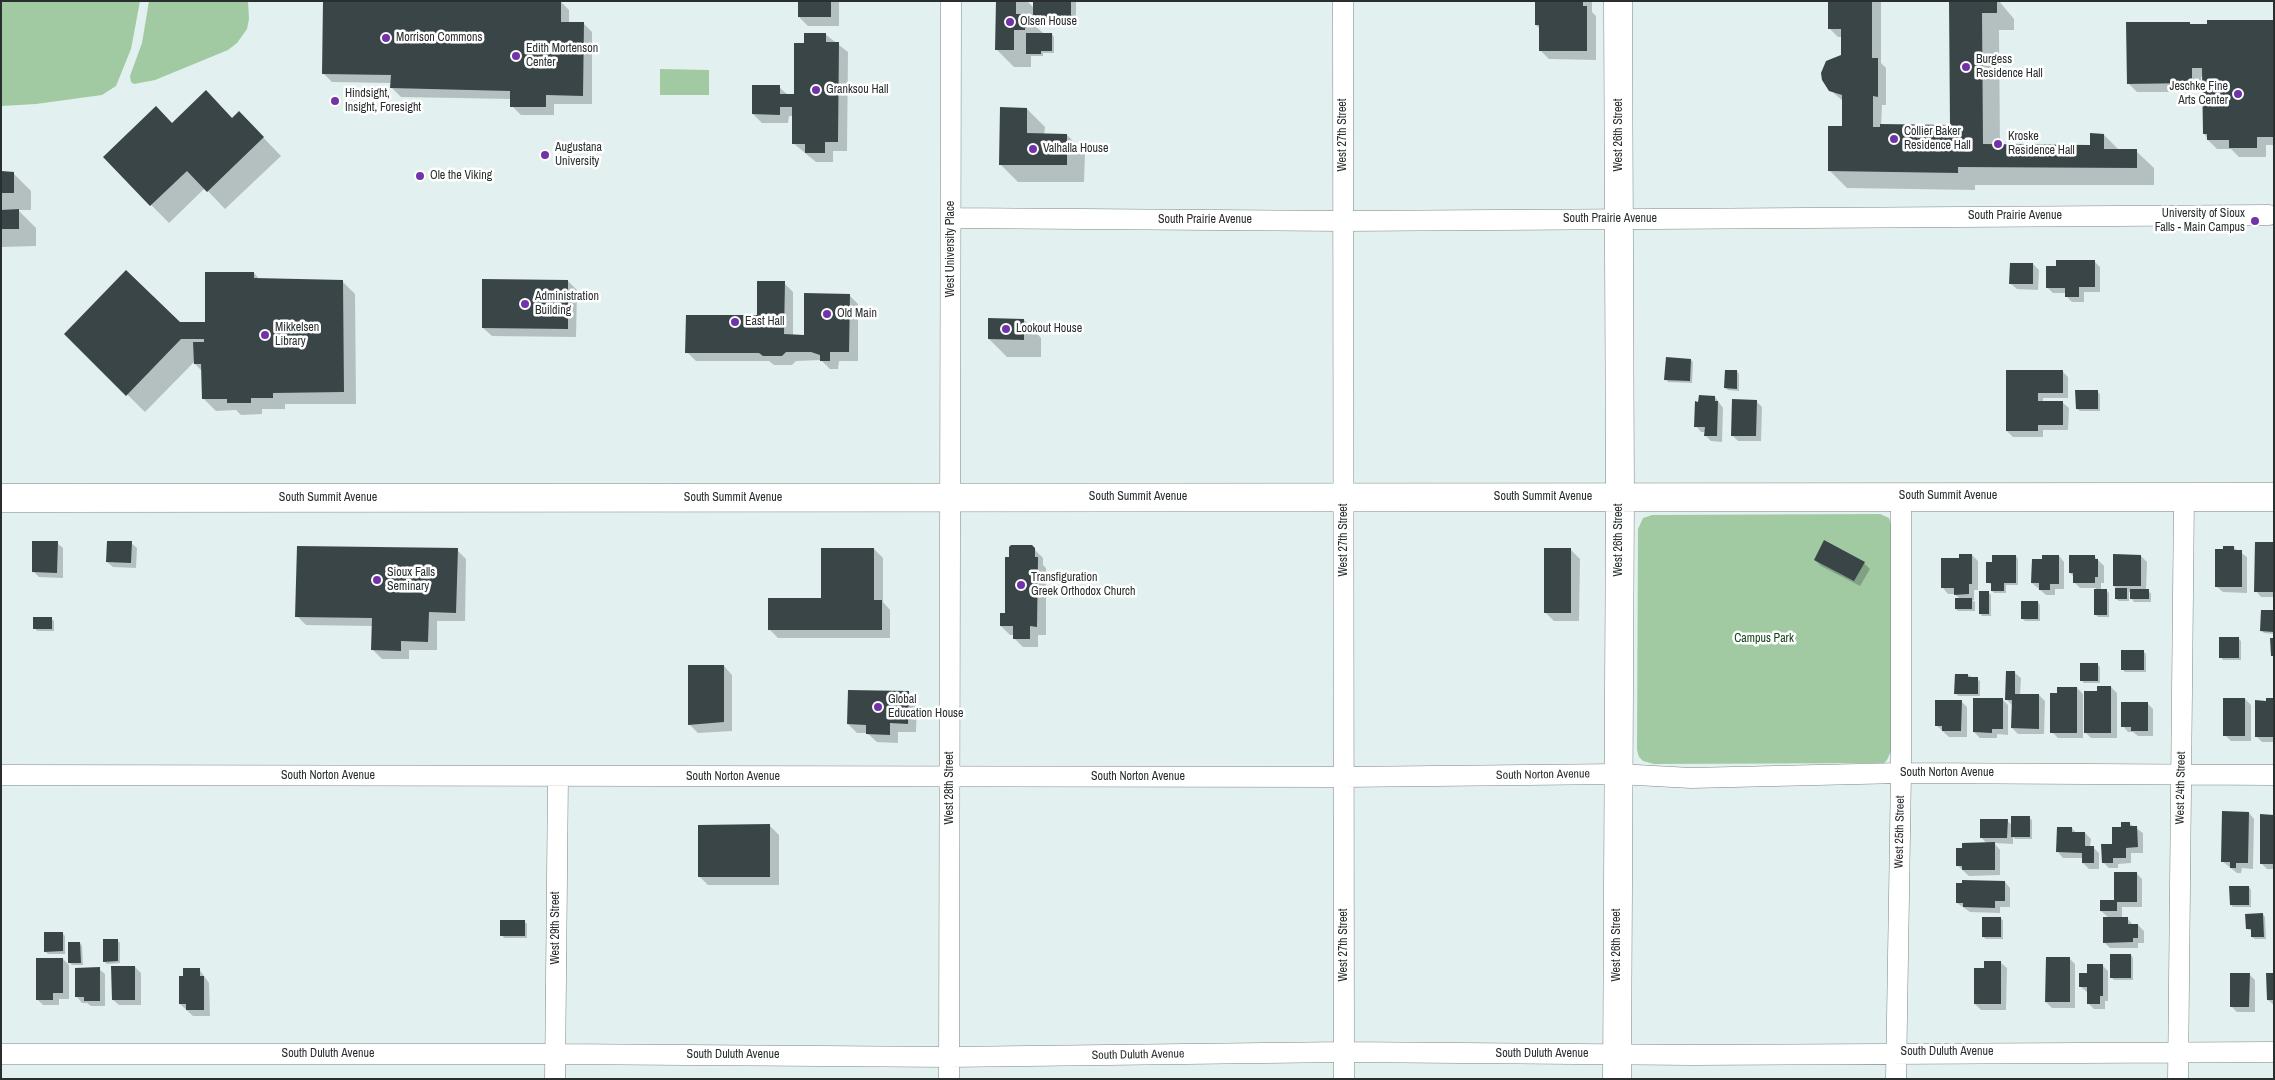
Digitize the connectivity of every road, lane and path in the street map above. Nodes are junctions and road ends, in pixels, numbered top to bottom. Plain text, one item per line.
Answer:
1 (951, 1) edge
2 (1343, 1) edge
3 (1618, 1) edge
4 (2269, 215) dead end
5 (951, 218) junction
6 (1619, 219) junction
7 (1344, 221) junction
8 (1901, 496) junction
9 (2274, 496) edge
10 (950, 497) junction
11 (1344, 497) junction
12 (1620, 497) junction
13 (2184, 497) junction
14 (1, 498) edge
15 (1901, 773) junction
16 (1618, 774) junction
17 (1, 775) edge
18 (2181, 775) junction
19 (2274, 775) edge
20 (950, 776) junction
21 (558, 777) junction
22 (1344, 777) junction
23 (2178, 1051) junction
24 (1344, 1052) junction
25 (2274, 1052) edge
26 (1896, 1053) junction
27 (1, 1054) edge
28 (555, 1054) junction
29 (949, 1057) junction
30 (1617, 1067) edge
31 (555, 1079) edge
32 (949, 1079) edge
33 (1344, 1079) edge
34 (1896, 1079) edge
35 (2178, 1079) edge

1 - 5 street, West University Place
2 - 7 street, West 27th Street
3 - 6 street, West 26th Street
4 - 6 street, South Prairie Avenue
5 - 7 street, South Prairie Avenue
5 - 10 street, West University Place
6 - 7 street, South Prairie Avenue
6 - 12 street, West 26th Street
7 - 11 street, West 27th Street
8 - 12 street, South Summit Avenue
8 - 13 street, South Summit Avenue
8 - 15 street, West 25th Street
9 - 13 street, South Summit Avenue
10 - 11 street, South Summit Avenue
10 - 14 street, South Summit Avenue
10 - 20 street, West 28th Street
11 - 12 street, South Summit Avenue
11 - 22 street, West 27th Street
12 - 16 street, West 26th Street
13 - 18 street, West 24th Street
15 - 16 street, South Norton Avenue
15 - 18 street, South Norton Avenue
15 - 26 street, West 25th Street
16 - 22 street, South Norton Avenue
16 - 30 street, West 26th Street
17 - 21 street, South Norton Avenue
18 - 19 street, South Norton Avenue
18 - 23 street, West 24th Street
20 - 21 street, South Norton Avenue
20 - 22 street, South Norton Avenue
20 - 29 street, West 28th Street
21 - 28 street, West 29th Street
22 - 24 street, West 27th Street
23 - 25 street, South Duluth Avenue
23 - 26 street, South Duluth Avenue
23 - 35 street, West 24th Street
24 - 29 street, South Duluth Avenue
24 - 30 street, South Duluth Avenue
24 - 33 street, West 27th Street
26 - 30 street, South Duluth Avenue
26 - 34 street, West 25th Street
27 - 28 street, South Duluth Avenue
28 - 29 street, South Duluth Avenue
28 - 31 street, West 29th Street
29 - 32 street, West 28th Street

